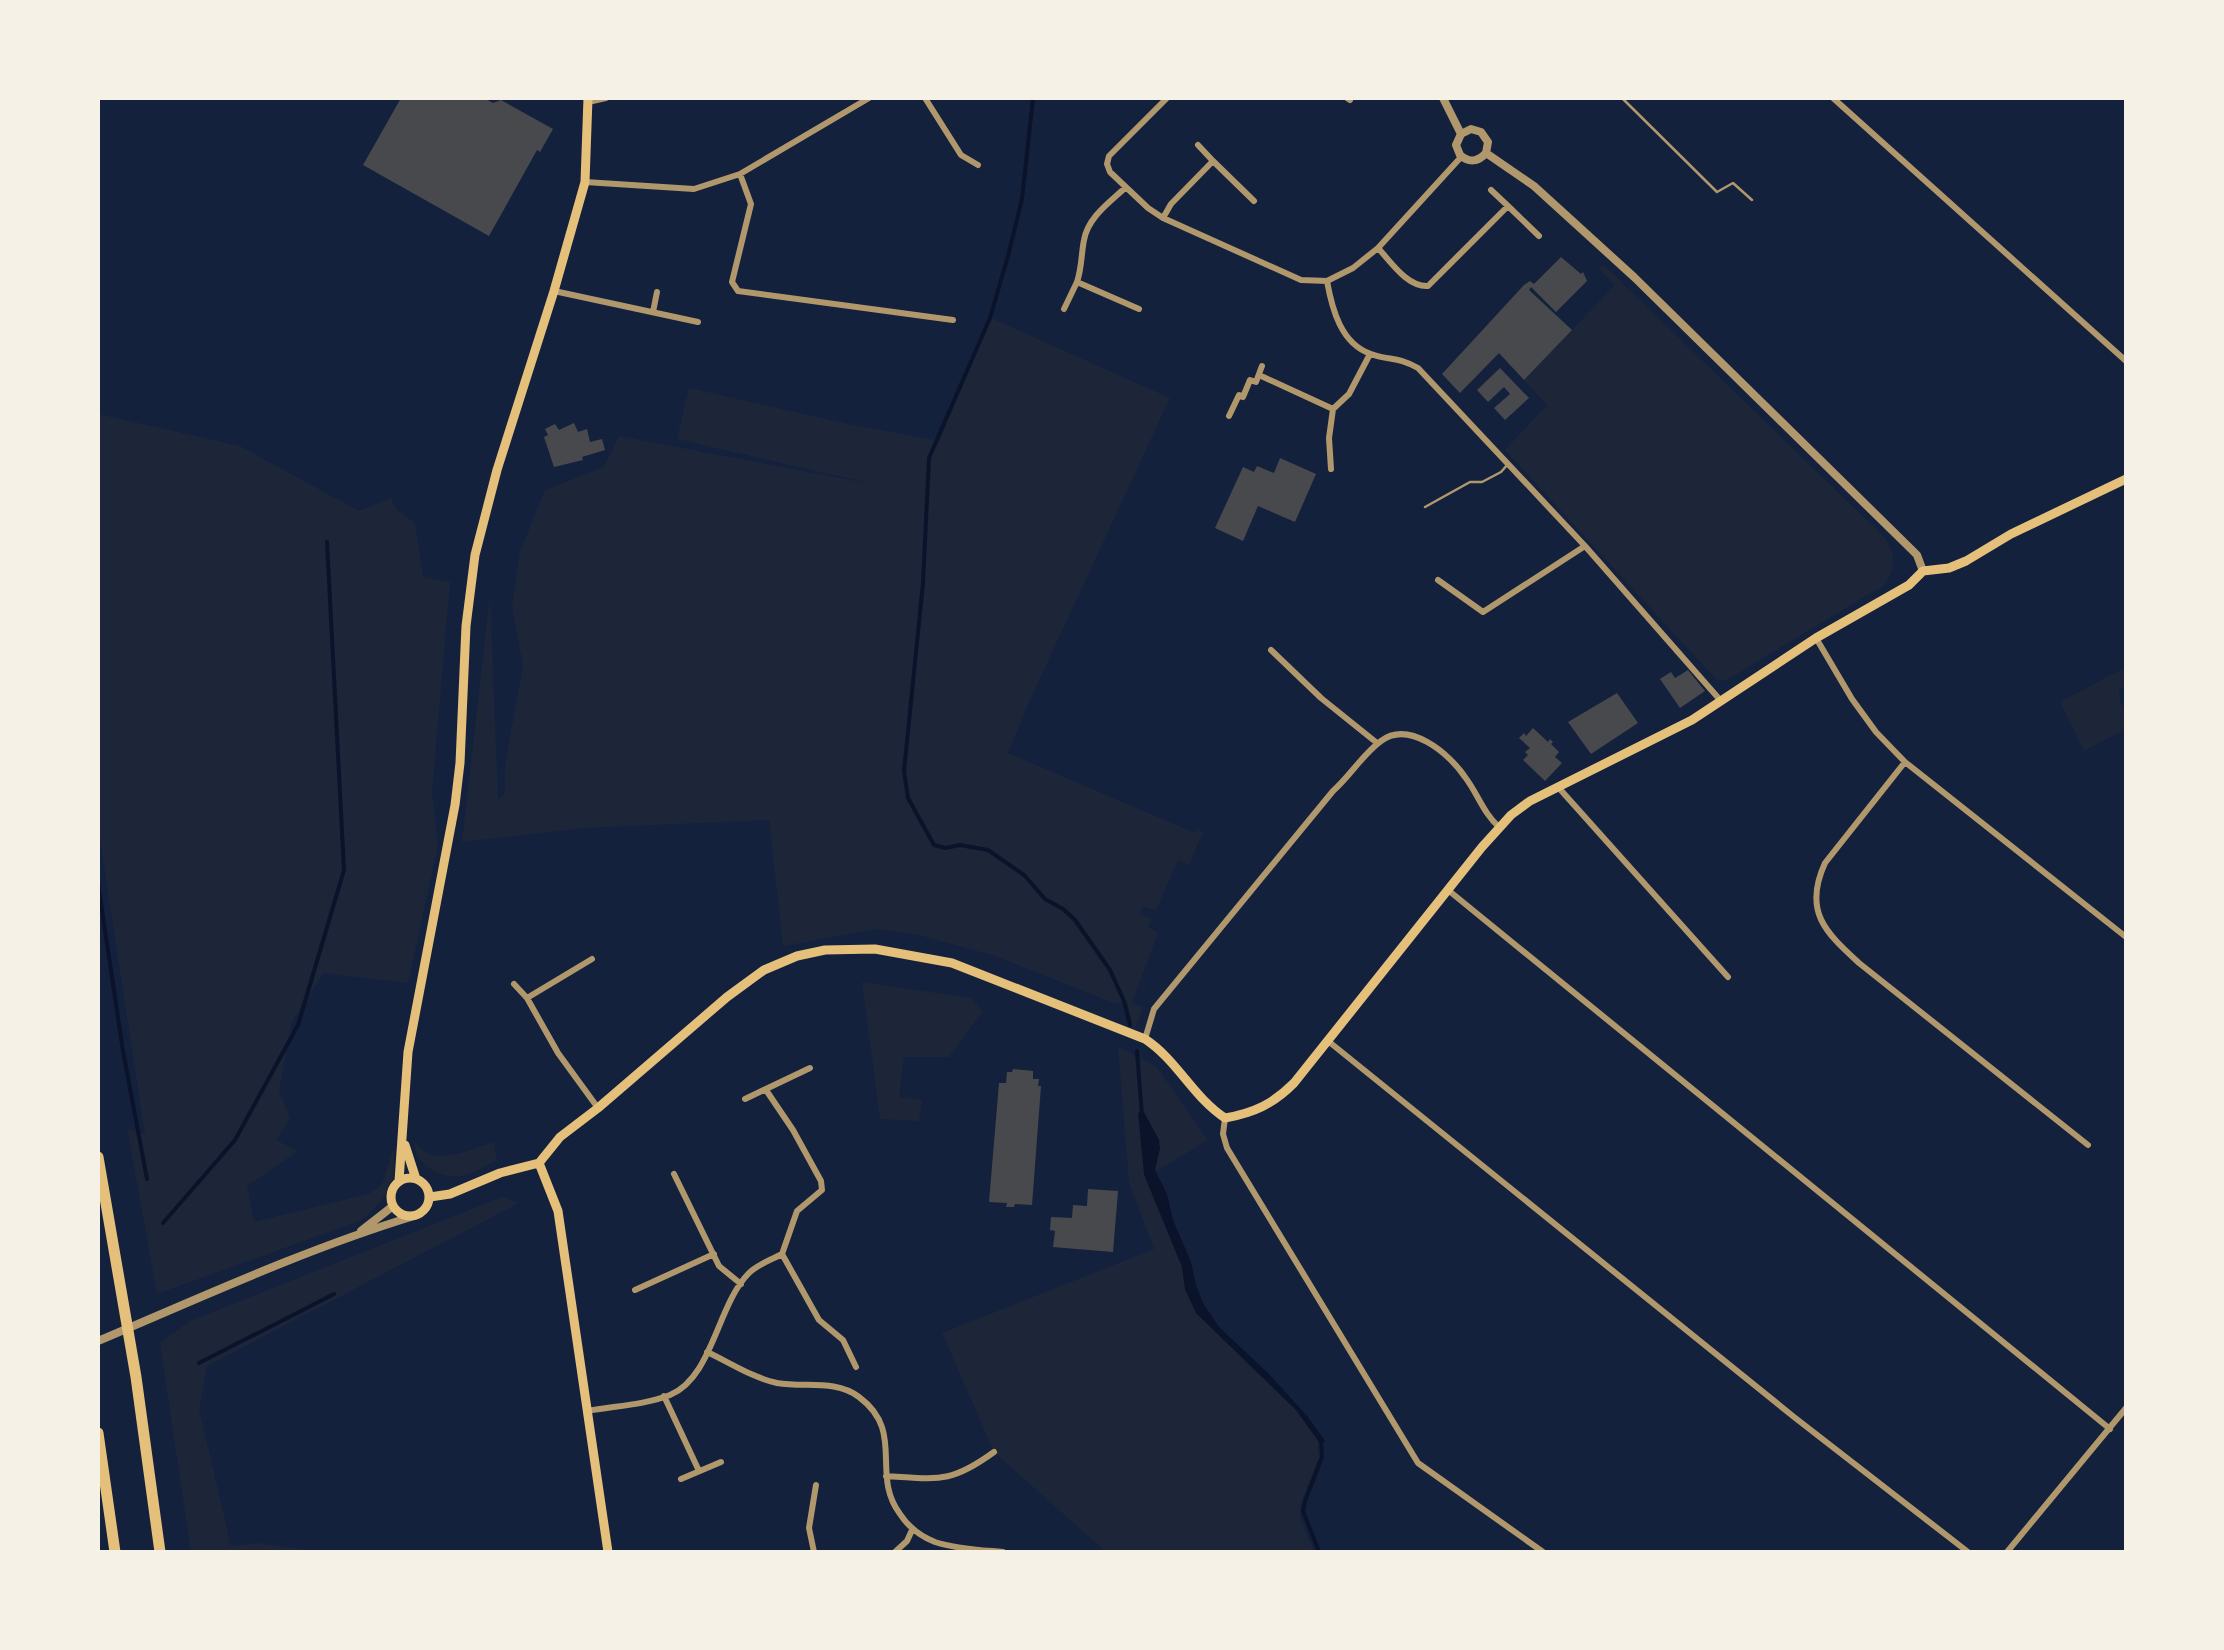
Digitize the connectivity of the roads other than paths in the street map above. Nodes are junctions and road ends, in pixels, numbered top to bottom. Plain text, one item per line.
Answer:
1 (606, 98) edge
2 (869, 98) edge
3 (925, 98) edge
4 (1443, 98) edge
5 (1622, 98) edge
6 (1833, 98) edge
7 (1161, 99) edge
8 (588, 100) edge
9 (1461, 134) junction
10 (1198, 145) dead end
11 (1486, 153) junction
12 (1462, 156) junction
13 (1213, 160) junction
14 (978, 165) dead end
15 (740, 174) junction
16 (585, 182) junction
17 (1126, 187) junction
18 (1491, 190) dead end
19 (1254, 200) dead end
20 (1752, 200) dead end
21 (1508, 206) junction
22 (1163, 218) junction
23 (1539, 236) dead end
24 (1378, 248) junction
25 (1327, 281) junction
26 (1077, 282) junction
27 (554, 291) junction
28 (658, 292) dead end
29 (1064, 308) dead end
30 (1139, 309) dead end
31 (654, 312) junction
32 (953, 320) dead end
33 (698, 322) dead end
34 (1370, 354) junction
35 (2126, 361) edge
36 (1262, 366) dead end
37 (1258, 375) junction
38 (1333, 409) junction
39 (1229, 416) dead end
40 (1509, 463) junction
41 (1331, 470) dead end
42 (2126, 478) edge
43 (1425, 507) dead end
44 (1586, 546) junction
45 (1923, 571) junction
46 (1438, 580) dead end
47 (1816, 638) junction
48 (1270, 650) dead end
49 (1722, 702) junction
50 (1377, 743) junction
51 (1906, 762) junction
52 (1558, 787) junction
53 (1500, 828) junction
54 (1448, 890) junction
55 (2125, 933) edge
56 (592, 959) dead end
57 (1728, 977) dead end
58 (514, 984) dead end
59 (527, 998) junction
60 (1145, 1040) junction
61 (1328, 1041) junction
62 (810, 1068) dead end
63 (766, 1090) junction
64 (745, 1099) dead end
65 (598, 1108) junction
66 (1224, 1118) junction
67 (402, 1132) junction
68 (2088, 1145) dead end
69 (98, 1157) edge
70 (539, 1164) junction
71 (674, 1174) dead end
72 (416, 1179) junction
73 (399, 1181) junction
74 (430, 1197) junction
75 (392, 1206) junction
76 (414, 1216) junction
77 (358, 1234) junction
78 (714, 1254) junction
79 (782, 1254) junction
80 (741, 1284) junction
81 (635, 1290) dead end
82 (98, 1341) edge
83 (707, 1352) junction
84 (856, 1366) dead end
85 (664, 1396) junction
86 (2126, 1408) edge
87 (586, 1412) junction
88 (2110, 1429) junction
89 (98, 1432) edge
90 (994, 1452) dead end
91 (721, 1462) dead end
92 (699, 1471) junction
93 (886, 1476) junction
94 (681, 1479) dead end
95 (816, 1485) dead end
96 (912, 1530) junction
97 (984, 1551) edge
98 (115, 1552) edge
99 (160, 1552) edge
100 (608, 1552) edge
101 (814, 1552) edge
102 (896, 1552) edge
103 (1004, 1552) edge
104 (1543, 1552) edge
105 (1968, 1552) edge
106 (2007, 1552) edge

1 - 8 street
2 - 15 street
3 - 14 street
4 - 9 street
5 - 20 lane
6 - 35 street
7 - 17 street
8 - 16 main road
9 - 11 street
9 - 12 street
10 - 13 street
11 - 12 street
11 - 45 street
12 - 24 street
13 - 19 street
13 - 22 street
15 - 16 street
15 - 32 street
16 - 27 main road
17 - 22 street
17 - 26 street
18 - 21 street
21 - 23 street
21 - 24 street
22 - 25 street
24 - 25 street
25 - 34 street
26 - 29 street
26 - 30 street
27 - 31 street
27 - 67 main road
28 - 31 street
31 - 33 street
34 - 38 street
34 - 40 street
36 - 37 street
37 - 38 street
37 - 39 street
38 - 41 street
40 - 43 lane
40 - 44 street
42 - 45 main road
44 - 46 street
44 - 49 street
45 - 47 main road
47 - 49 main road
47 - 51 street
48 - 50 street
49 - 52 main road
50 - 53 street
50 - 60 street
51 - 55 street
51 - 68 street
52 - 53 main road
52 - 57 street
53 - 54 main road
54 - 61 main road
54 - 88 street
56 - 59 street
58 - 59 street
59 - 65 street
60 - 65 main road
60 - 66 main road
61 - 66 main road
61 - 105 street
62 - 63 street
63 - 64 street
63 - 79 street
65 - 70 main road
66 - 104 street
67 - 72 main road
67 - 73 main road
69 - 99 highway
70 - 74 main road
70 - 87 main road
71 - 78 street
72 - 73 main road
72 - 74 main road
73 - 75 main road
74 - 76 main road
75 - 76 main road
75 - 77 street
76 - 77 street
77 - 82 street
78 - 80 street
78 - 81 street
79 - 80 street
79 - 84 street
80 - 83 street
83 - 85 street
83 - 93 street
85 - 87 street
85 - 92 street
86 - 88 street
87 - 100 main road
88 - 106 street
89 - 98 highway
90 - 93 street
91 - 92 street
92 - 94 street
93 - 96 street
95 - 101 street
96 - 97 street
96 - 102 street
97 - 103 street

